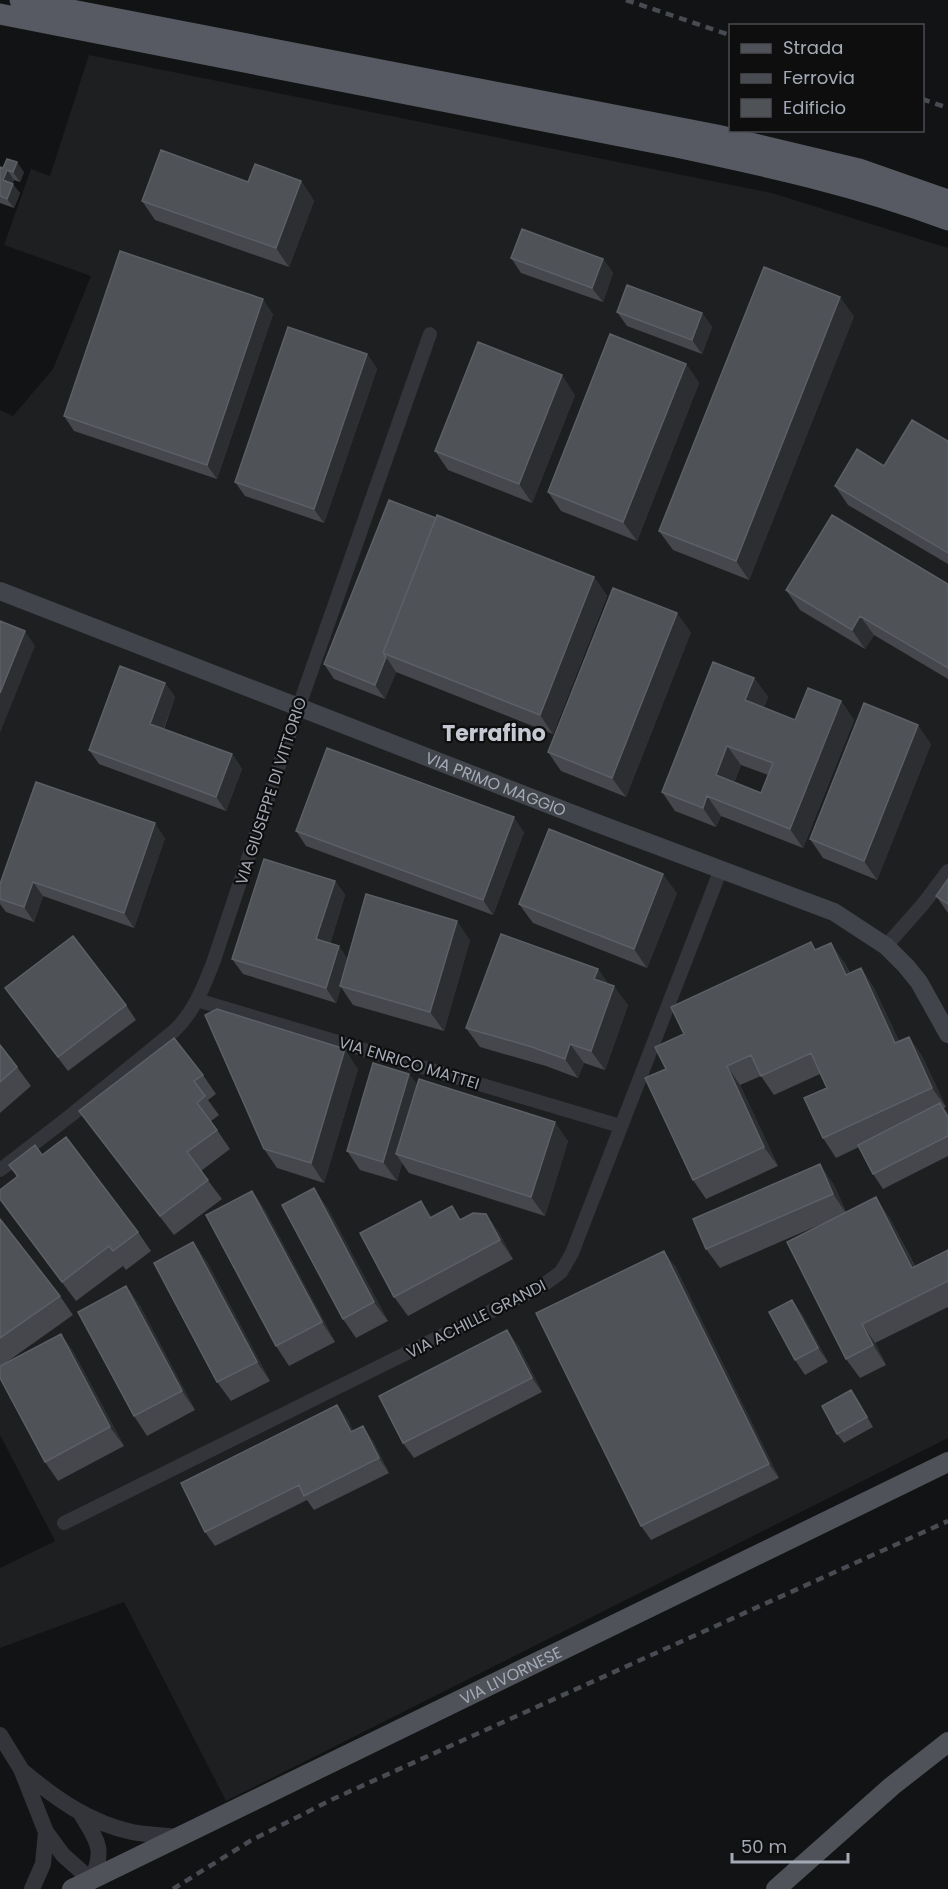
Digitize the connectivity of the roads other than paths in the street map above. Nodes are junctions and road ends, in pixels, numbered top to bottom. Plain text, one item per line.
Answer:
1 (20, 0) edge
2 (0, 14) edge
3 (948, 200) edge
4 (948, 220) edge
5 (430, 334) dead end
6 (0, 591) edge
7 (299, 706) junction
8 (721, 869) junction
9 (948, 871) edge
10 (886, 946) junction
11 (197, 1000) junction
12 (948, 1034) edge
13 (620, 1126) junction
14 (0, 1170) edge
15 (948, 1462) edge
16 (64, 1522) dead end
17 (0, 1735) edge
18 (948, 1742) edge
19 (21, 1769) junction
20 (81, 1814) junction
21 (46, 1832) junction
22 (178, 1837) junction
23 (91, 1880) junction
24 (32, 1889) edge
25 (72, 1889) edge
26 (776, 1889) edge

1 - 3 highway
2 - 4 highway
5 - 7 street, VIA GIUSEPPE DI VITTORIO
6 - 7 main road, VIA PRIMO MAGGIO
7 - 8 main road, VIA PRIMO MAGGIO
7 - 11 street, VIA GIUSEPPE DI VITTORIO
8 - 10 main road, VIA PRIMO MAGGIO
8 - 13 street, VIA ACHILLE GRANDI
9 - 10 street
10 - 12 main road, VIA PRIMO MAGGIO
11 - 13 street, VIA ENRICO MATTEI
11 - 14 street, VIA GIUSEPPE DI VITTORIO
13 - 16 street, VIA ACHILLE GRANDI
15 - 22 main road, VIA LIVORNESE
17 - 19 street
18 - 26 main road
19 - 20 street
19 - 21 street
20 - 22 street
20 - 23 street
21 - 23 street
21 - 24 street
22 - 23 main road, VIA LIVORNESE
23 - 25 main road, VIA LIVORNESE

